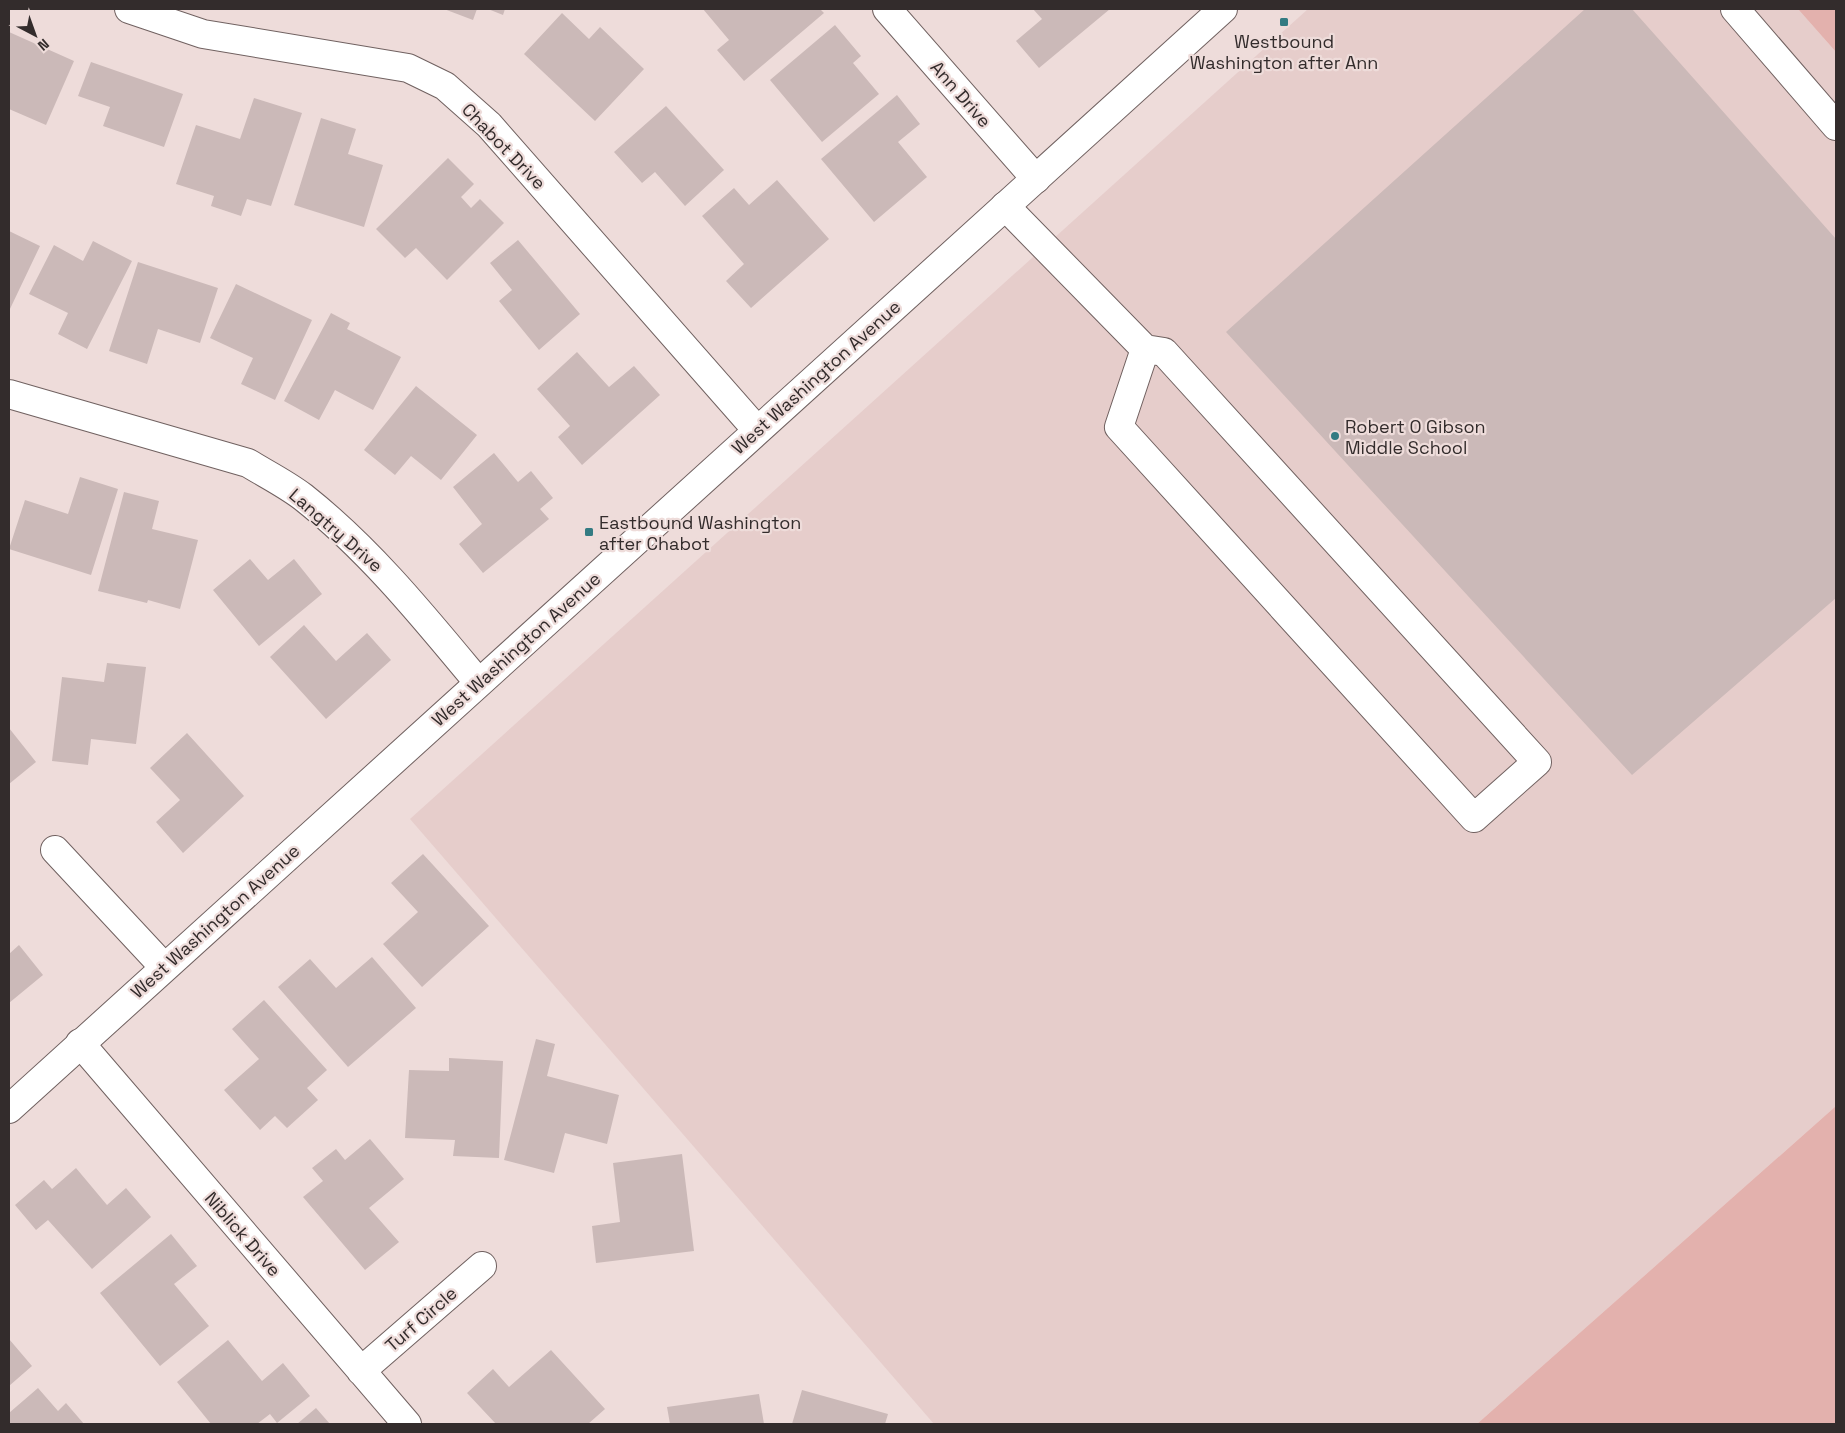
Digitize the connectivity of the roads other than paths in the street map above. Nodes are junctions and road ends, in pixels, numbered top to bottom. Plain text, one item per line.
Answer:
1 (129, 9) edge
2 (887, 9) edge
3 (1223, 9) edge
4 (1735, 9) edge
5 (1836, 126) edge
6 (1036, 179) junction
7 (1006, 206) junction
8 (1145, 349) junction
9 (9, 394) edge
10 (757, 430) junction
11 (478, 682) junction
12 (55, 850) dead end
13 (164, 967) junction
14 (80, 1043) junction
15 (9, 1108) edge
16 (482, 1266) dead end
17 (361, 1371) junction
18 (407, 1424) edge

1 - 10 street, Chabot Drive
2 - 6 street, Ann Drive
3 - 6 street, West Washington Avenue
4 - 5 street
6 - 7 street, West Washington Avenue
7 - 8 street
7 - 10 street, West Washington Avenue
8 - 8 street
9 - 11 street, Langtry Drive
10 - 11 street, West Washington Avenue
11 - 13 street, West Washington Avenue
12 - 13 street
13 - 14 street, West Washington Avenue
14 - 15 street, West Washington Avenue
14 - 17 street, Niblick Drive
16 - 17 street, Turf Circle
17 - 18 street, Niblick Drive

